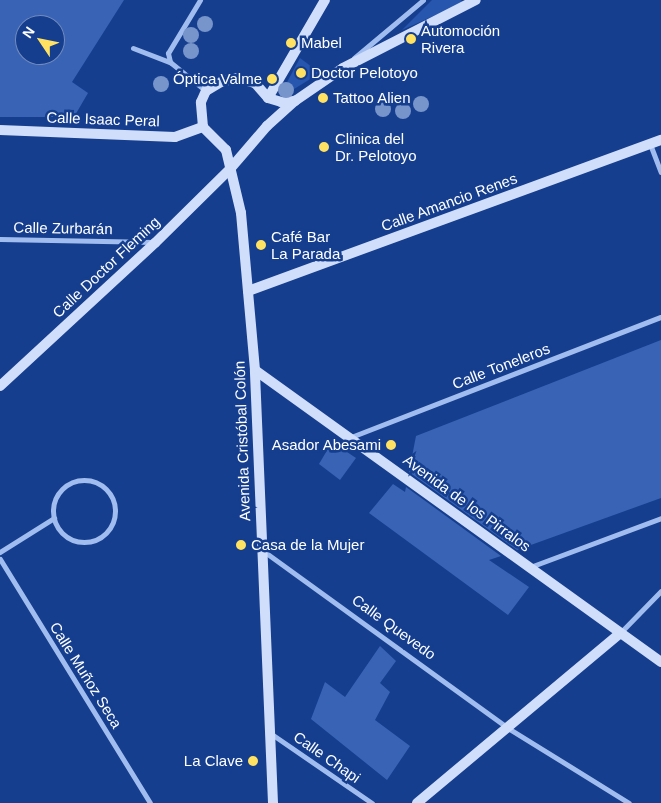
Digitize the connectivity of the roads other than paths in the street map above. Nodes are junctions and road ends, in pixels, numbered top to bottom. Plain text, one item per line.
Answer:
1 (200, 0) edge
2 (325, 0) edge
3 (423, 0) edge
4 (476, 0) edge
5 (134, 48) dead end
6 (170, 62) junction
7 (343, 68) junction
8 (206, 91) junction
9 (268, 98) junction
10 (295, 101) junction
11 (203, 127) junction
12 (0, 130) edge
13 (661, 140) edge
14 (650, 144) junction
15 (230, 169) junction
16 (661, 172) edge
17 (0, 239) edge
18 (155, 242) junction
19 (248, 291) junction
20 (661, 318) edge
21 (255, 370) junction
22 (0, 386) edge
23 (351, 438) junction
24 (54, 518) junction
25 (661, 518) edge
26 (262, 550) junction
27 (0, 552) edge
28 (0, 559) edge
29 (529, 567) junction
30 (661, 591) edge
31 (619, 634) junction
32 (661, 662) edge
33 (508, 728) junction
34 (268, 731) junction
35 (150, 803) edge
36 (273, 803) edge
37 (372, 803) edge
38 (417, 803) edge
39 (630, 803) edge

1 - 6 street
2 - 9 main road
3 - 7 street
4 - 7 main road, Calle Doctor Fleming
5 - 6 street
6 - 8 street
7 - 10 main road, Calle Doctor Fleming
8 - 9 main road
8 - 11 main road
9 - 10 main road
10 - 15 main road, Calle Doctor Fleming
11 - 12 main road, Calle Isaac Peral
11 - 15 main road, Avenida Cristóbal Colón
13 - 14 main road, Calle Amancio Renes
14 - 16 street
14 - 19 main road, Calle Amancio Renes
15 - 18 main road, Calle Doctor Fleming
15 - 19 main road, Avenida Cristóbal Colón
17 - 18 street, Calle Zurbarán
18 - 22 main road, Calle Doctor Fleming
19 - 21 main road, Avenida Cristóbal Colón
20 - 23 street, Calle Toneleros
21 - 23 main road, Avenida de los Pirralos
21 - 26 main road, Avenida Cristóbal Colón
23 - 29 main road, Avenida de los Pirralos
24 - 24 street
24 - 27 street
25 - 29 street
26 - 33 street, Calle Quevedo
26 - 34 main road, Avenida Cristóbal Colón
28 - 35 street, Calle Muñoz Seca
29 - 31 main road, Avenida de los Pirralos
30 - 31 street
31 - 32 main road, Avenida de los Pirralos
31 - 33 main road
33 - 38 main road
33 - 39 street, Calle Quevedo
34 - 36 main road, Avenida Cristóbal Colón
34 - 37 street, Calle Chapi

